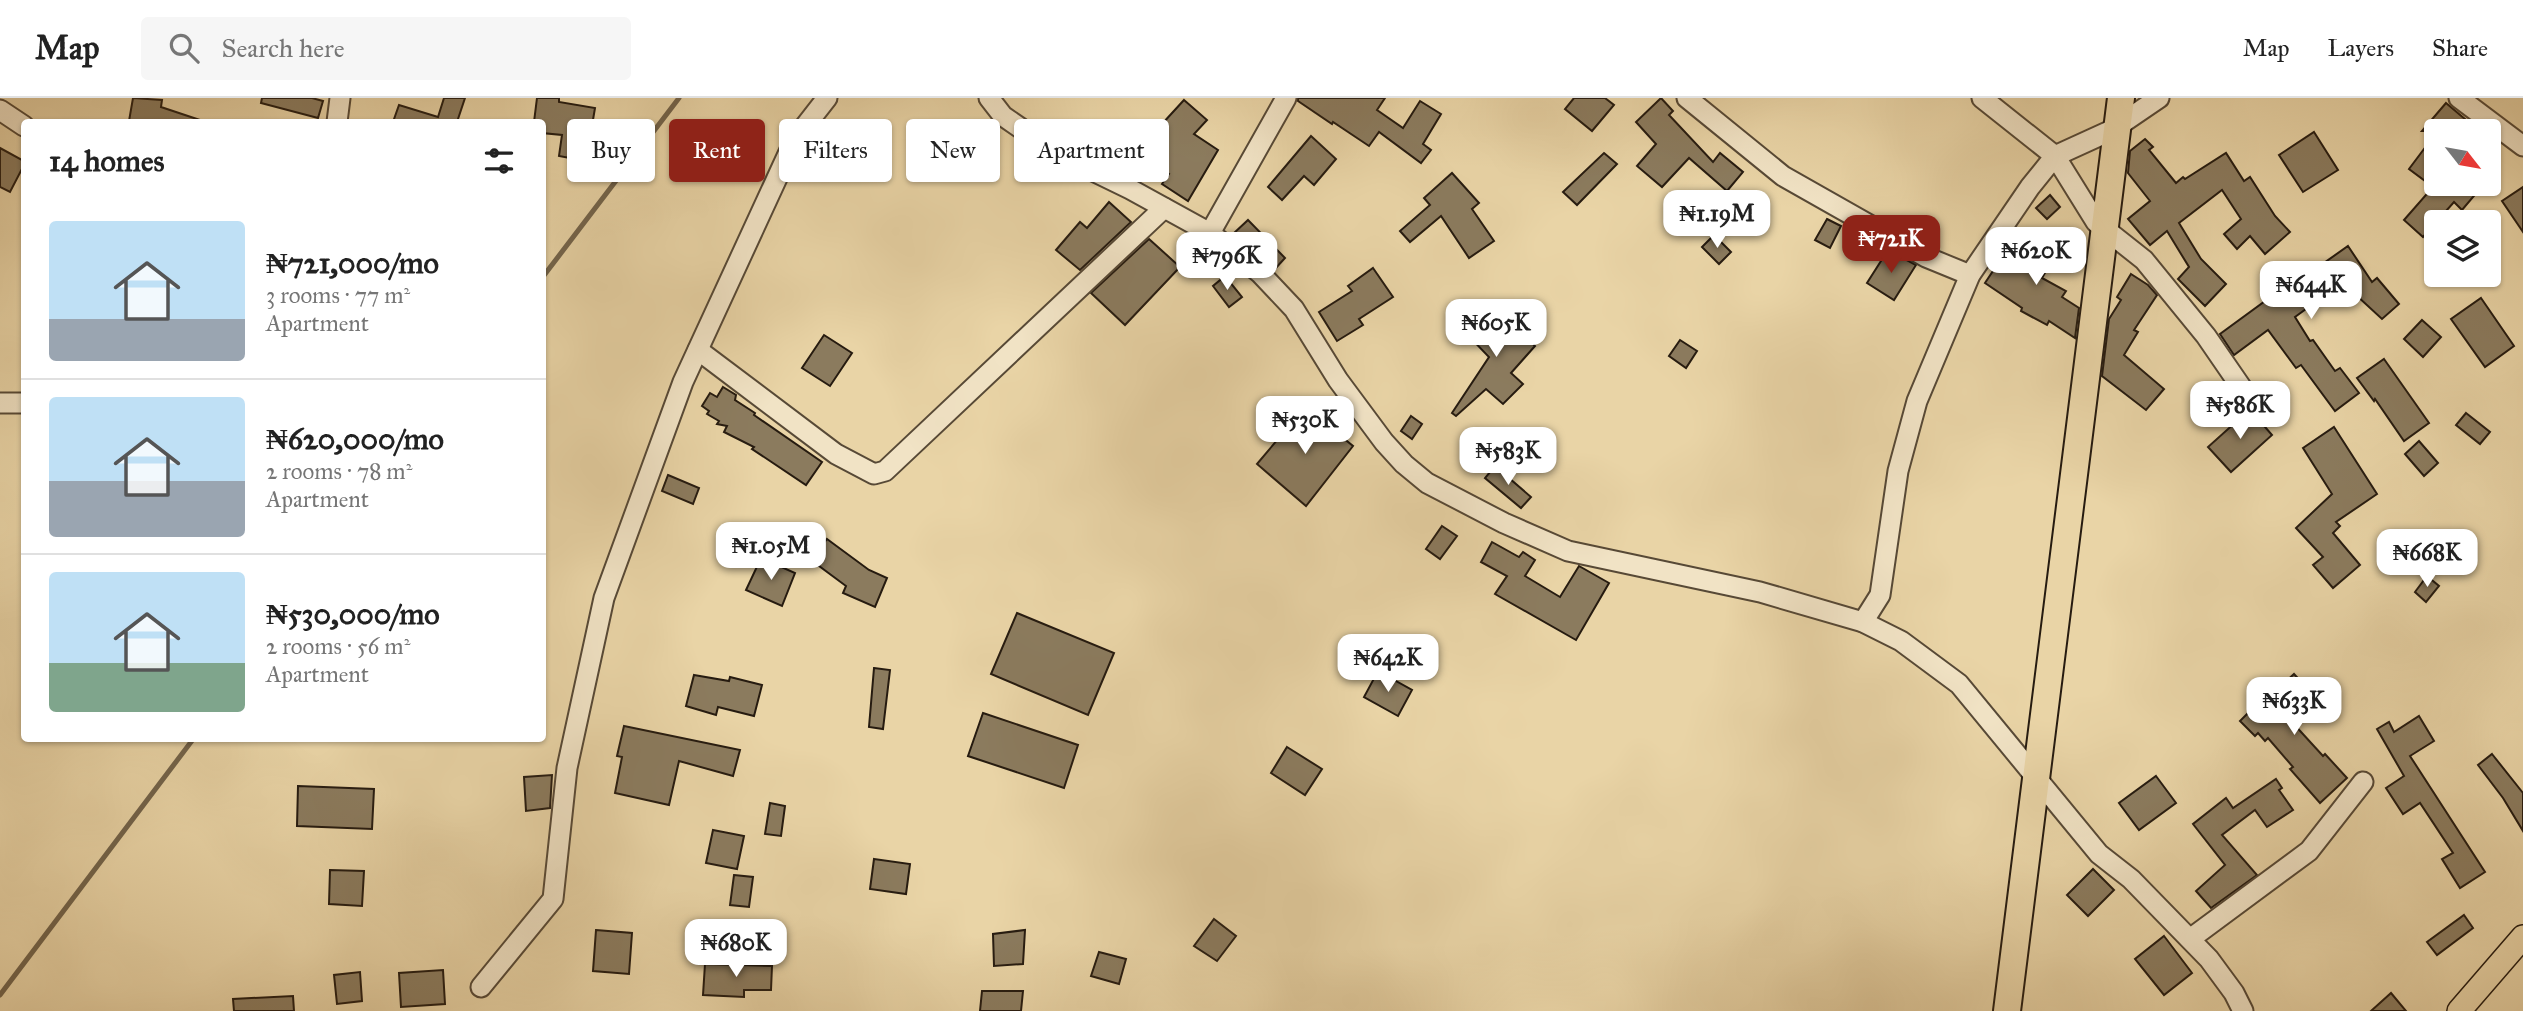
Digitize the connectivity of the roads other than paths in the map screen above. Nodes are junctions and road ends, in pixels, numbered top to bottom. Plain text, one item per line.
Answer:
1 (340, 98) edge
2 (827, 98) edge
3 (989, 98) edge
4 (1286, 98) edge
5 (1687, 98) edge
6 (1982, 98) edge
7 (2121, 98) edge
8 (2159, 98) edge
9 (2459, 98) edge
10 (0, 110) edge
11 (337, 119) edge
12 (21, 124) edge
13 (2523, 146) edge
14 (2055, 156) junction
15 (1164, 208) junction
16 (1210, 233) junction
17 (1970, 275) junction
18 (698, 350) junction
19 (2250, 400) dead end
20 (0, 403) edge
21 (21, 403) edge
22 (1863, 622) junction
23 (2363, 782) dead end
24 (2523, 937) edge
25 (2190, 939) junction
26 (481, 987) dead end
27 (2007, 1011) edge
28 (2243, 1011) edge
29 (2459, 1011) edge

1 - 11 street
2 - 18 street
3 - 15 street
4 - 16 street
5 - 17 street
6 - 14 street
7 - 27 highway
8 - 14 street
9 - 13 street
10 - 12 street
14 - 17 street
14 - 19 street
15 - 16 street
15 - 18 street
16 - 22 street
17 - 22 street
18 - 26 street
20 - 21 street
22 - 25 street
23 - 25 street
24 - 29 main road
25 - 28 street

